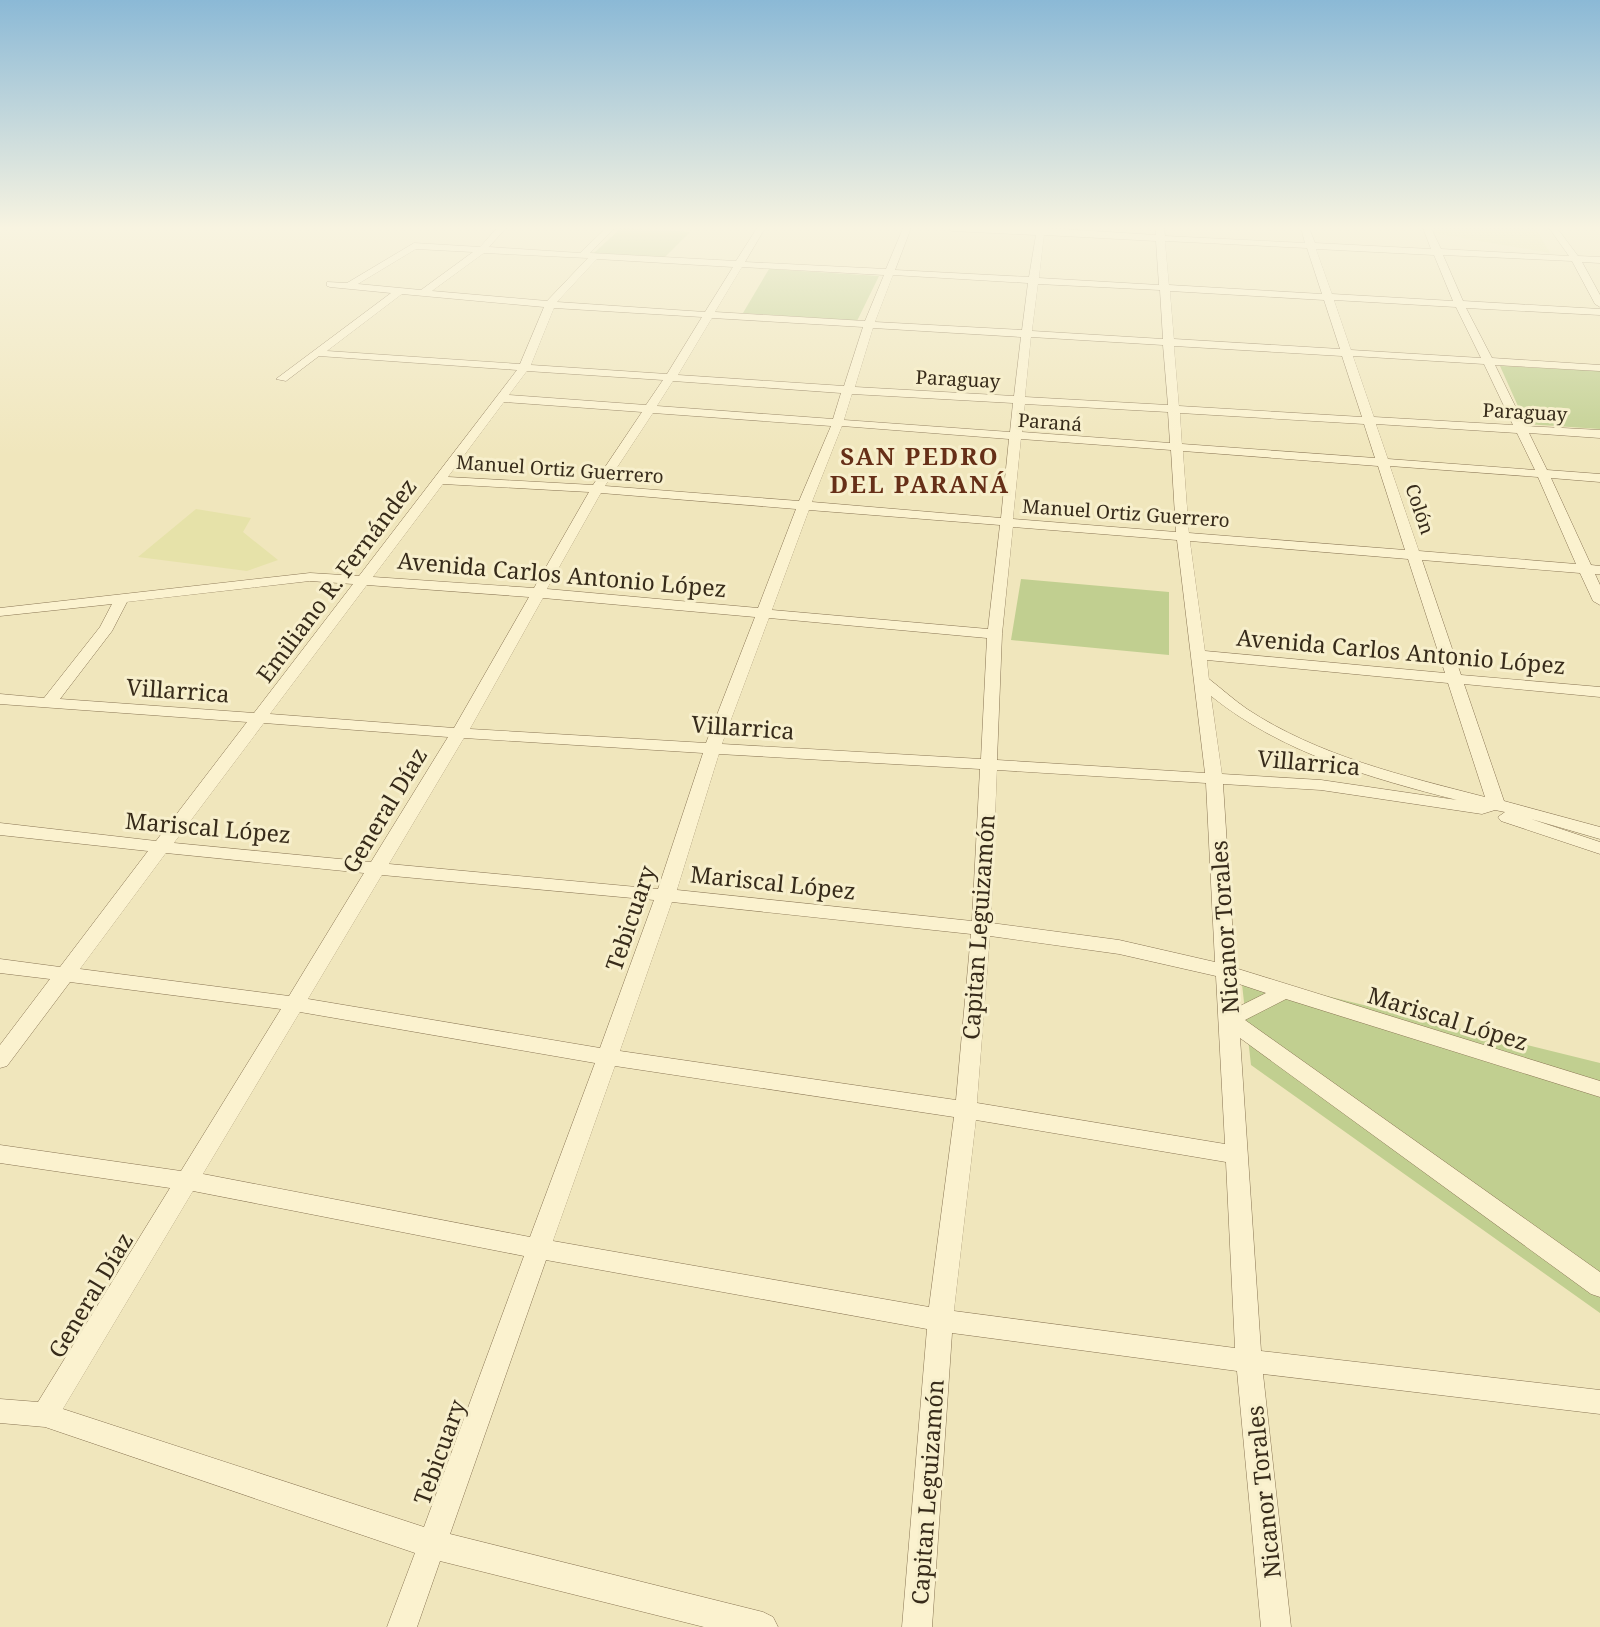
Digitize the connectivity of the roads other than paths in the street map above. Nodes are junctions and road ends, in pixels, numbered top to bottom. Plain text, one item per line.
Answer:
1 (382, 304) edge
2 (550, 304) joint
3 (714, 304) edge
4 (877, 304) edge
5 (1030, 304) edge
6 (1165, 304) edge
7 (1331, 304) edge
8 (1459, 304) edge
9 (1474, 304) edge
10 (1600, 312) edge
11 (709, 313) junction
12 (869, 325) junction
13 (1026, 335) junction
14 (1168, 344) junction
15 (315, 353) junction
16 (1348, 355) junction
17 (1488, 362) junction
18 (524, 368) junction
19 (1600, 368) edge
20 (672, 375) junction
21 (282, 379) dead end
22 (847, 390) junction
23 (499, 398) junction
24 (1021, 400) junction
25 (651, 408) junction
26 (1173, 410) junction
27 (1371, 420) junction
28 (838, 424) junction
29 (1521, 429) junction
30 (1600, 434) edge
31 (1018, 437) junction
32 (1176, 447) junction
33 (1382, 461) junction
34 (1543, 474) junction
35 (1600, 478) edge
36 (439, 480) junction
37 (597, 489) junction
38 (803, 508) junction
39 (1009, 523) junction
40 (1183, 536) junction
41 (1415, 555) junction
42 (1593, 570) edge
43 (366, 580) junction
44 (539, 593) junction
45 (122, 598) junction
46 (1600, 601) edge
47 (0, 612) edge
48 (763, 614) junction
49 (995, 634) junction
50 (1199, 655) junction
51 (1456, 679) junction
52 (1202, 681) junction
53 (1600, 692) edge
54 (0, 699) edge
55 (48, 703) junction
56 (1208, 710) junction
57 (260, 719) junction
58 (459, 733) junction
59 (713, 747) junction
60 (988, 767) junction
61 (1214, 778) junction
62 (1489, 806) junction
63 (0, 829) edge
64 (1600, 833) edge
65 (1600, 848) edge
66 (162, 849) junction
67 (378, 867) junction
68 (666, 894) junction
69 (981, 929) junction
70 (0, 966) edge
71 (1227, 969) junction
72 (65, 977) junction
73 (1283, 991) junction
74 (297, 1004) junction
75 (1230, 1018) junction
76 (606, 1057) junction
77 (0, 1060) edge
78 (1600, 1089) edge
79 (966, 1110) junction
80 (0, 1154) edge
81 (1236, 1155) junction
82 (189, 1181) junction
83 (539, 1248) junction
84 (1600, 1286) edge
85 (940, 1320) junction
86 (1249, 1361) junction
87 (1600, 1402) edge
88 (0, 1411) edge
89 (45, 1415) junction
90 (431, 1544) junction
91 (402, 1627) edge
92 (763, 1627) edge
93 (917, 1627) edge
94 (1276, 1627) edge

1 - 15 street
2 - 11 street
2 - 18 street, Emiliano R. Fernández
3 - 11 street, General Díaz
4 - 12 street, Tebicuary
5 - 13 street, Capitan Leguizamón
6 - 14 street, Nicanor Torales
7 - 16 street, Colón
8 - 17 street
9 - 10 street
11 - 12 street
11 - 20 street, General Díaz
12 - 13 street
12 - 22 street, Tebicuary
13 - 14 street
13 - 24 street, Capitan Leguizamón
14 - 16 street
14 - 26 street, Nicanor Torales
15 - 18 street, Paraguay
15 - 21 street
16 - 17 street
16 - 27 street, Colón
17 - 19 street
17 - 29 street
18 - 20 street, Paraguay
18 - 23 street, Emiliano R. Fernández
20 - 22 street, Paraguay
20 - 25 street, General Díaz
22 - 24 street, Paraguay
22 - 28 street, Tebicuary
23 - 25 street, Paraná
23 - 36 street, Emiliano R. Fernández
24 - 26 street, Paraguay
24 - 31 street, Capitan Leguizamón
25 - 28 street, Paraná
25 - 37 street, General Díaz
26 - 27 street, Paraguay
26 - 32 street, Nicanor Torales
27 - 29 street, Paraguay
27 - 33 street, Colón
28 - 31 street, Paraná
28 - 38 street, Tebicuary
29 - 30 street, Paraguay
29 - 34 street
31 - 32 street, Paraná
31 - 39 street, Capitan Leguizamón
32 - 33 street, Paraná
32 - 40 street, Nicanor Torales
33 - 34 street, Paraná
33 - 41 street, Colón
34 - 35 street, Paraná
34 - 42 street
36 - 37 street, Manuel Ortiz Guerrero
36 - 43 street, Emiliano R. Fernández
37 - 38 street, Manuel Ortiz Guerrero
37 - 44 street, General Díaz
38 - 39 street, Manuel Ortiz Guerrero
38 - 48 street, Tebicuary
39 - 40 street, Manuel Ortiz Guerrero
39 - 49 street, Capitan Leguizamón
40 - 41 street, Manuel Ortiz Guerrero
40 - 50 street, Nicanor Torales
41 - 42 street, Manuel Ortiz Guerrero
41 - 51 street, Colón
42 - 46 street
43 - 44 street, Avenida Carlos Antonio López
43 - 45 street, Avenida Carlos Antonio López
43 - 57 street, Emiliano R. Fernández
44 - 48 street, Avenida Carlos Antonio López
44 - 58 street, General Díaz
45 - 47 street, Avenida Carlos Antonio López
45 - 55 street
48 - 49 street, Avenida Carlos Antonio López
48 - 59 street, Tebicuary
49 - 60 street, Capitan Leguizamón
50 - 51 street, Avenida Carlos Antonio López
50 - 52 street, Nicanor Torales
51 - 53 street, Avenida Carlos Antonio López
51 - 62 street, Colón
52 - 56 street, Nicanor Torales
52 - 62 street, Villarrica
54 - 55 street, Villarrica
55 - 57 street, Villarrica
56 - 61 street, Nicanor Torales
56 - 62 street, Villarrica
57 - 58 street, Villarrica
57 - 66 street, Emiliano R. Fernández
58 - 59 street, Villarrica
58 - 67 street, General Díaz
59 - 60 street, Villarrica
59 - 68 street, Tebicuary
60 - 61 street, Villarrica
60 - 69 street, Capitan Leguizamón
61 - 62 street, Villarrica
61 - 71 street, Nicanor Torales
62 - 64 street, Villarrica
62 - 65 street, Villarrica
63 - 66 street, Mariscal López
66 - 67 street, Mariscal López
66 - 72 street, Emiliano R. Fernández
67 - 68 street, Mariscal López
67 - 74 street, General Díaz
68 - 69 street, Mariscal López
68 - 76 street, Tebicuary
69 - 71 street, Mariscal López
69 - 79 street, Capitan Leguizamón
70 - 72 street
71 - 73 street, Mariscal López
71 - 75 street, Nicanor Torales
72 - 74 street
72 - 77 street, Emiliano R. Fernández
73 - 75 street
73 - 78 street, Mariscal López
74 - 76 street
74 - 82 street, General Díaz
75 - 81 street, Nicanor Torales
75 - 84 street
76 - 79 street
76 - 83 street, Tebicuary
79 - 81 street
79 - 85 street, Capitan Leguizamón
80 - 82 street
81 - 86 street, Nicanor Torales
82 - 83 street
82 - 89 street, General Díaz
83 - 85 street
83 - 90 street, Tebicuary
85 - 86 street
85 - 93 street, Capitan Leguizamón
86 - 87 street
86 - 94 street, Nicanor Torales
88 - 89 street
89 - 90 street
90 - 91 street, Tebicuary
90 - 92 street

